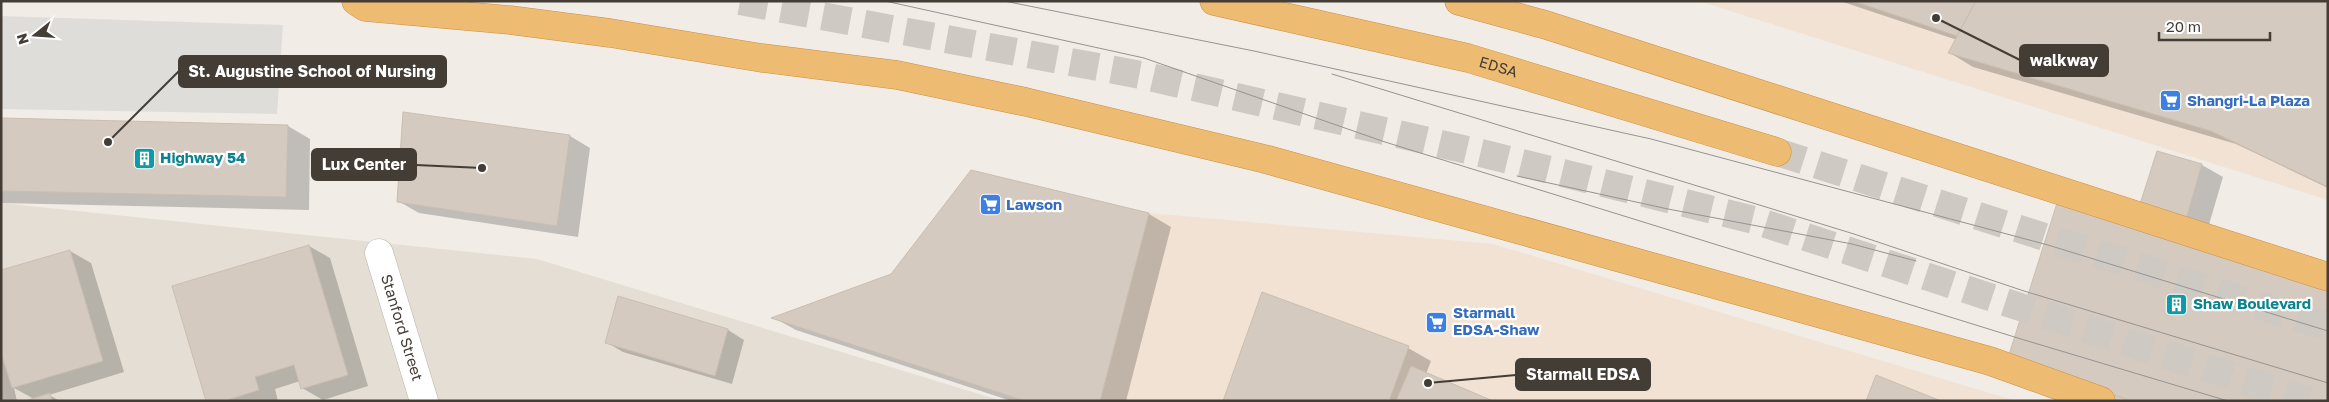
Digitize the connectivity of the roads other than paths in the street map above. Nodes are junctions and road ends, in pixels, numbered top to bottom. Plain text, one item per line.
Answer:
1 (356, 1) edge
2 (1214, 1) edge
3 (1458, 1) edge
4 (1777, 152) tunnel mouth
5 (378, 254) dead end
6 (2328, 277) edge
7 (424, 401) edge
8 (2101, 401) edge

1 - 8 highway
2 - 4 highway, EDSA
3 - 6 highway
5 - 7 street, Stanford Street

